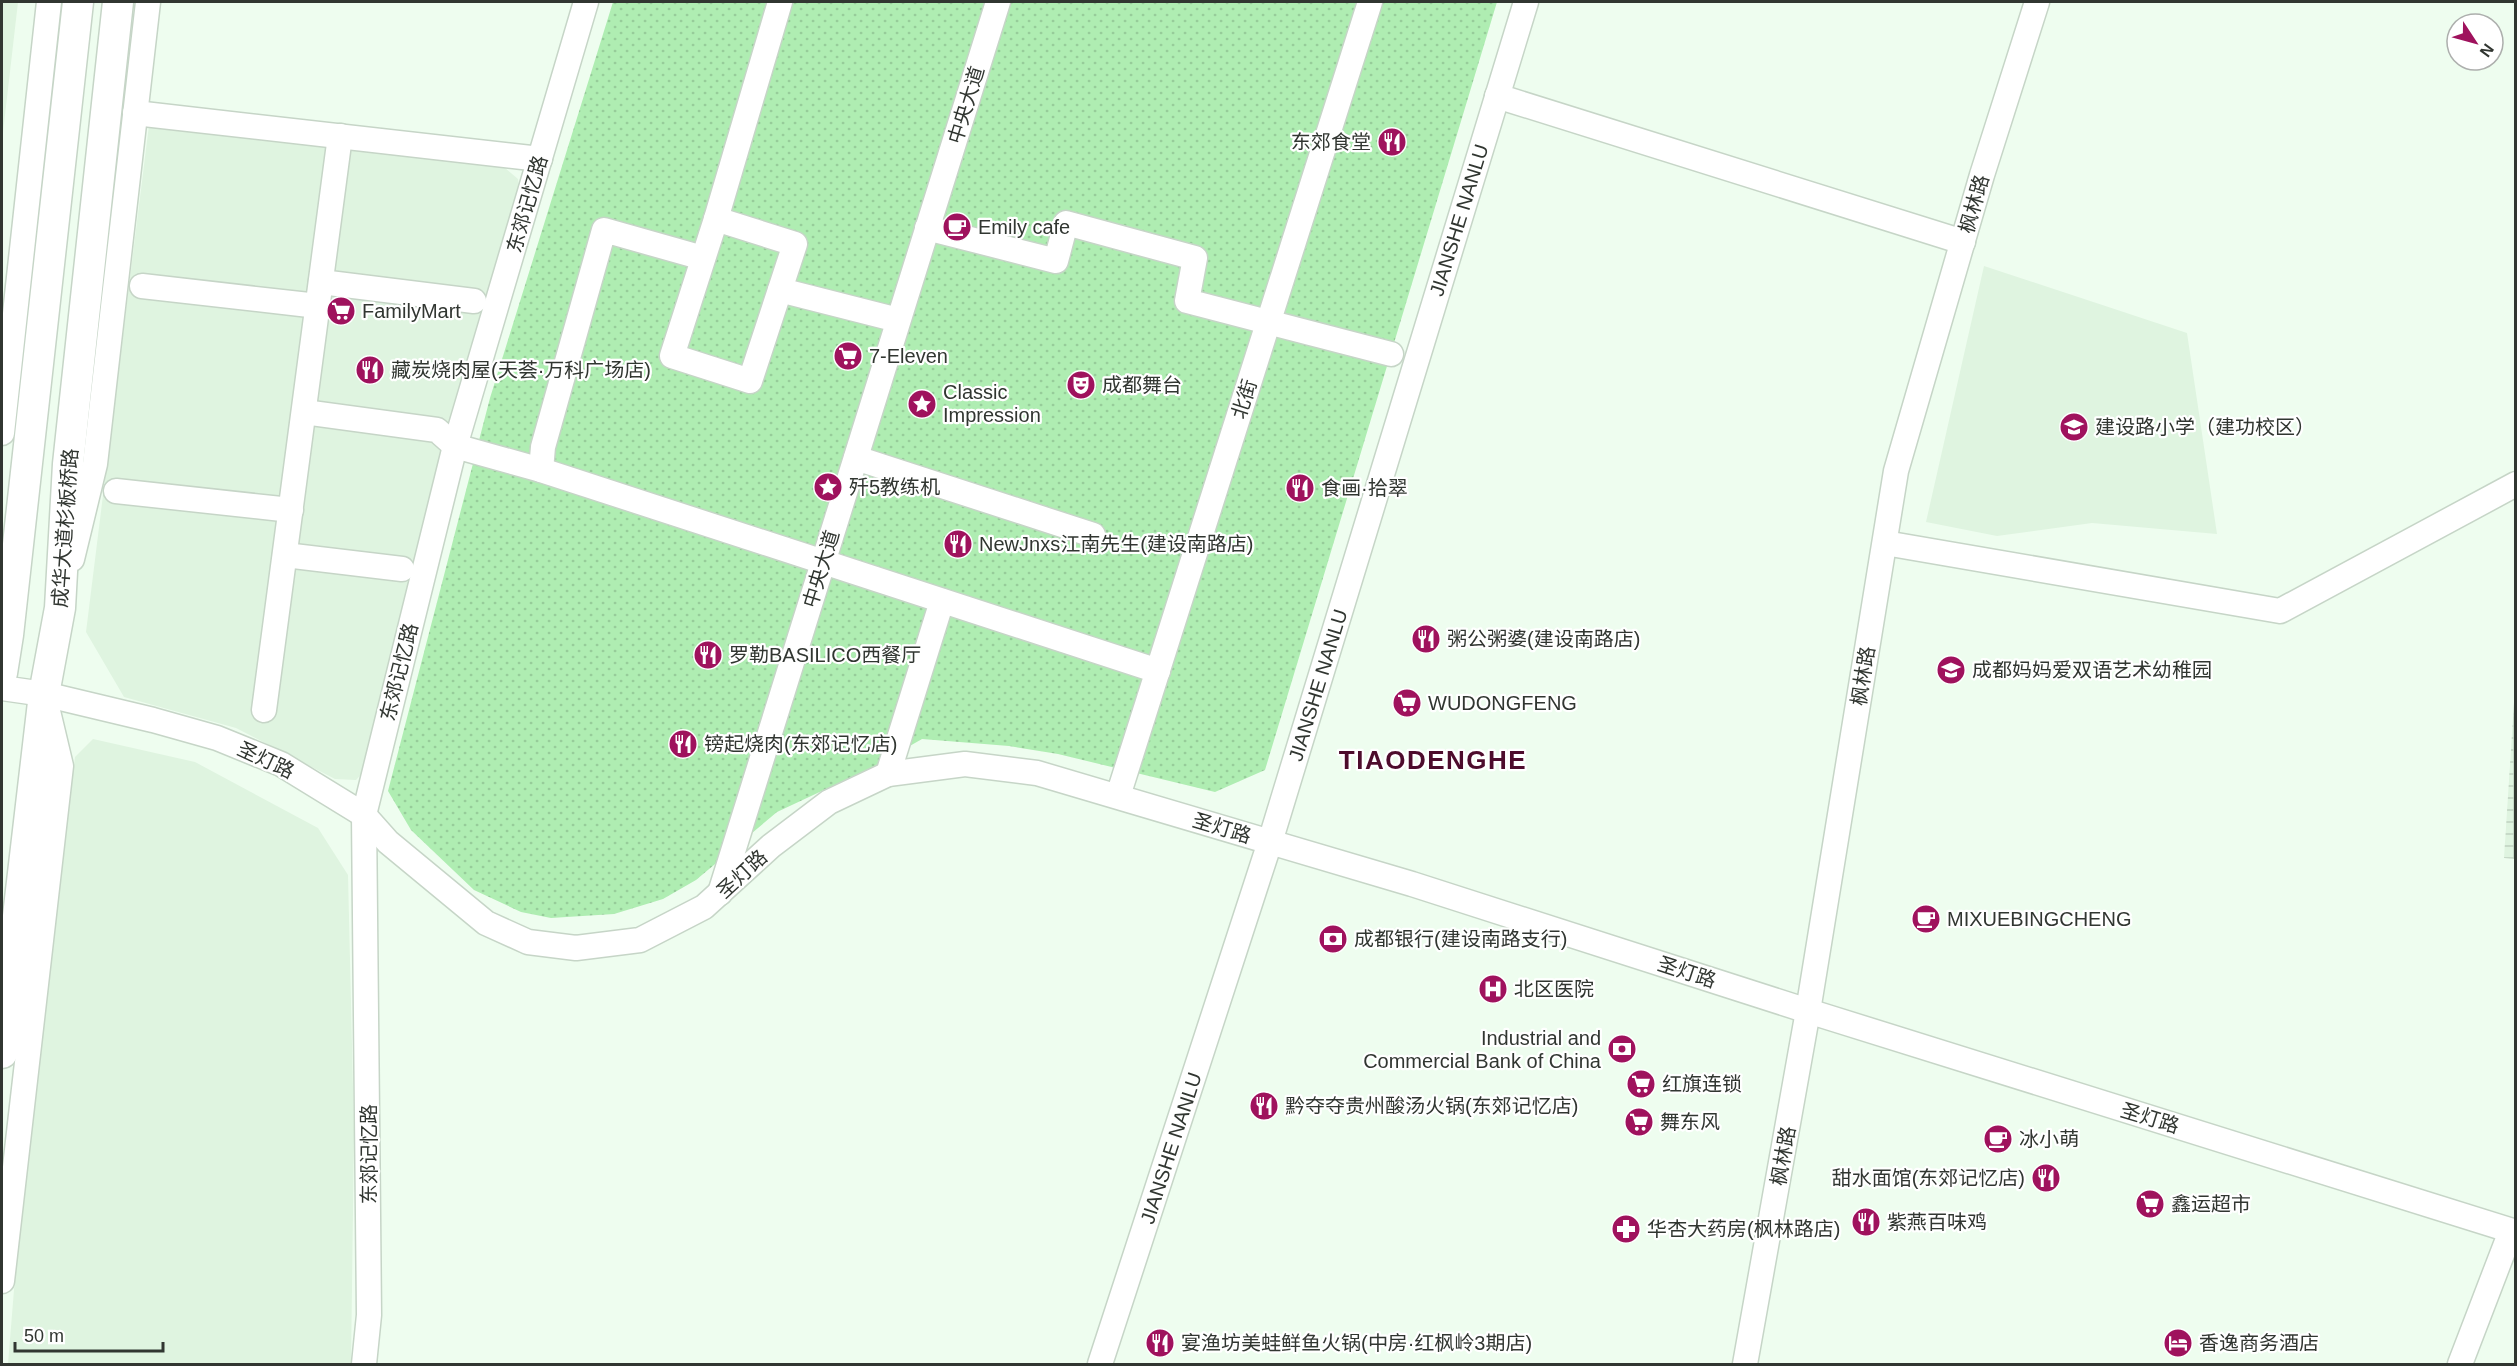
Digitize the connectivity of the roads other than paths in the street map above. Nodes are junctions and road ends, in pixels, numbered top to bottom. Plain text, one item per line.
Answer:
1 (49, 2) edge
2 (78, 2) edge
3 (118, 2) edge
4 (148, 2) edge
5 (586, 2) edge
6 (780, 2) edge
7 (998, 2) edge
8 (1370, 2) edge
9 (1526, 2) edge
10 (2037, 2) edge
11 (1497, 96) junction
12 (135, 113) junction
13 (340, 136) junction
14 (540, 159) junction
15 (716, 219) junction
16 (927, 228) junction
17 (1963, 242) junction
18 (703, 258) junction
19 (321, 282) junction
20 (142, 286) dead end
21 (780, 290) junction
22 (474, 301) dead end
23 (318, 306) junction
24 (898, 320) junction
25 (1269, 321) junction
26 (1391, 354) dead end
27 (304, 412) junction
28 (2, 433) edge
29 (455, 446) junction
30 (856, 458) junction
31 (541, 470) junction
32 (2516, 484) edge
33 (116, 491) dead end
34 (291, 510) junction
35 (1093, 536) dead end
36 (1885, 543) junction
37 (285, 555) junction
38 (823, 562) junction
39 (402, 569) dead end
40 (942, 601) junction
41 (60, 608) junction
42 (1158, 671) junction
43 (2, 673) edge
44 (2, 688) edge
45 (44, 694) junction
46 (264, 710) dead end
47 (888, 774) junction
48 (1118, 796) junction
49 (364, 815) junction
50 (1269, 842) junction
51 (719, 895) junction
52 (1808, 1011) junction
53 (2, 1053) edge
54 (2513, 1232) edge
55 (2, 1281) edge
56 (364, 1365) edge
57 (1100, 1365) edge
58 (1745, 1365) edge
59 (2460, 1365) edge

1 - 28 street
2 - 43 main road
3 - 41 main road, 成华大道杉板桥路
4 - 12 street
5 - 14 street, 东郊记忆路
6 - 15 street
7 - 16 street, 中央大道
8 - 25 street, 北街
9 - 11 street, JIANSHE NANLU
10 - 17 street, 枫林路
11 - 17 street
11 - 50 street, JIANSHE NANLU
12 - 13 street
12 - 41 street
13 - 14 street
13 - 19 street
14 - 29 street, 东郊记忆路
15 - 18 street
15 - 21 street
16 - 24 street, 中央大道
16 - 25 street
17 - 36 street, 枫林路
18 - 21 street
18 - 31 street
19 - 22 street
19 - 23 street
20 - 23 street
21 - 24 street
23 - 27 street
24 - 30 street, 中央大道
25 - 26 street
25 - 42 street, 北街
27 - 29 street
27 - 34 street
29 - 31 street
29 - 49 street, 东郊记忆路
30 - 35 street
30 - 38 street, 中央大道
31 - 38 street
32 - 36 street
33 - 34 street
34 - 37 street
36 - 52 street, 枫林路
37 - 39 street
37 - 46 street
38 - 40 street
38 - 51 street, 中央大道
40 - 42 street
40 - 47 street
41 - 45 main road, 成华大道杉板桥路
42 - 48 street, 北街
44 - 45 street, 圣灯路
45 - 49 street, 圣灯路
45 - 53 main road, 成华大道杉板桥路
45 - 55 street
47 - 48 street, 圣灯路
47 - 51 street, 圣灯路
48 - 50 street, 圣灯路
49 - 51 street, 圣灯路
49 - 56 street, 东郊记忆路
50 - 52 street, 圣灯路
50 - 57 street, JIANSHE NANLU
52 - 54 street, 圣灯路
52 - 58 street, 枫林路
54 - 59 street

